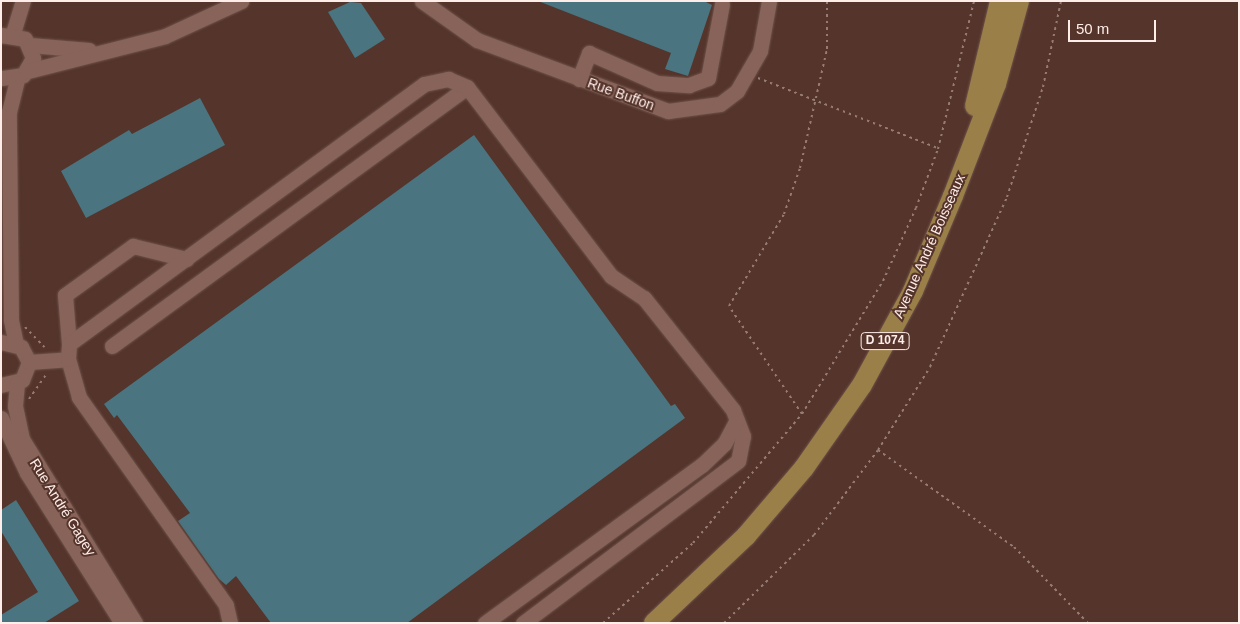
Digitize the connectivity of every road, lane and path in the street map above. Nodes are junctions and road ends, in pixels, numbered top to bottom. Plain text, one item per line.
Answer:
1 (23, 1) edge
2 (241, 1) edge
3 (422, 1) edge
4 (769, 1) edge
5 (827, 1) edge
6 (974, 1) edge
7 (1000, 1) edge
8 (1020, 1) edge
9 (1061, 1) edge
10 (722, 4) dead end
11 (7, 34) edge
12 (30, 45) junction
13 (108, 51) junction
14 (750, 73) junction
15 (23, 75) junction
16 (1, 78) edge
17 (579, 78) junction
18 (467, 87) junction
19 (818, 103) junction
20 (938, 149) junction
21 (186, 259) junction
22 (21, 320) dead end
23 (9, 343) edge
24 (112, 346) dead end
25 (45, 349) dead end
26 (69, 352) junction
27 (28, 362) junction
28 (46, 372) dead end
29 (17, 383) junction
30 (1, 385) edge
31 (25, 404) dead end
32 (802, 414) junction
33 (1, 418) edge
34 (737, 420) junction
35 (878, 450) junction
36 (122, 623) edge
37 (135, 623) edge
38 (230, 623) edge
39 (485, 623) edge
40 (524, 623) edge
41 (603, 623) edge
42 (640, 623) edge
43 (654, 623) edge
44 (724, 623) edge
45 (1088, 623) edge

1 - 11 street
2 - 13 street
3 - 17 street, Rue Buffon
4 - 14 street, Rue Buffon
5 - 19 path
6 - 20 path
7 - 42 main road, Avenue André Boisseaux / D 1074
8 - 43 main road, Avenue André Boisseaux / D 1074
9 - 35 path
10 - 17 street
11 - 12 street
12 - 13 street
12 - 15 street
13 - 15 street
14 - 17 street, Rue Buffon
14 - 19 path
15 - 16 street
15 - 23 street
18 - 21 street
18 - 24 street
18 - 34 street
19 - 20 path
19 - 32 path
20 - 32 path
21 - 26 street
21 - 26 street
22 - 25 path
23 - 27 street
26 - 27 street
26 - 38 street
27 - 29 street
28 - 31 path
29 - 30 street
29 - 37 street, Rue André Gagey
32 - 41 path
33 - 36 street, Rue André Gagey
34 - 39 street
34 - 40 street
35 - 44 path
35 - 45 path

